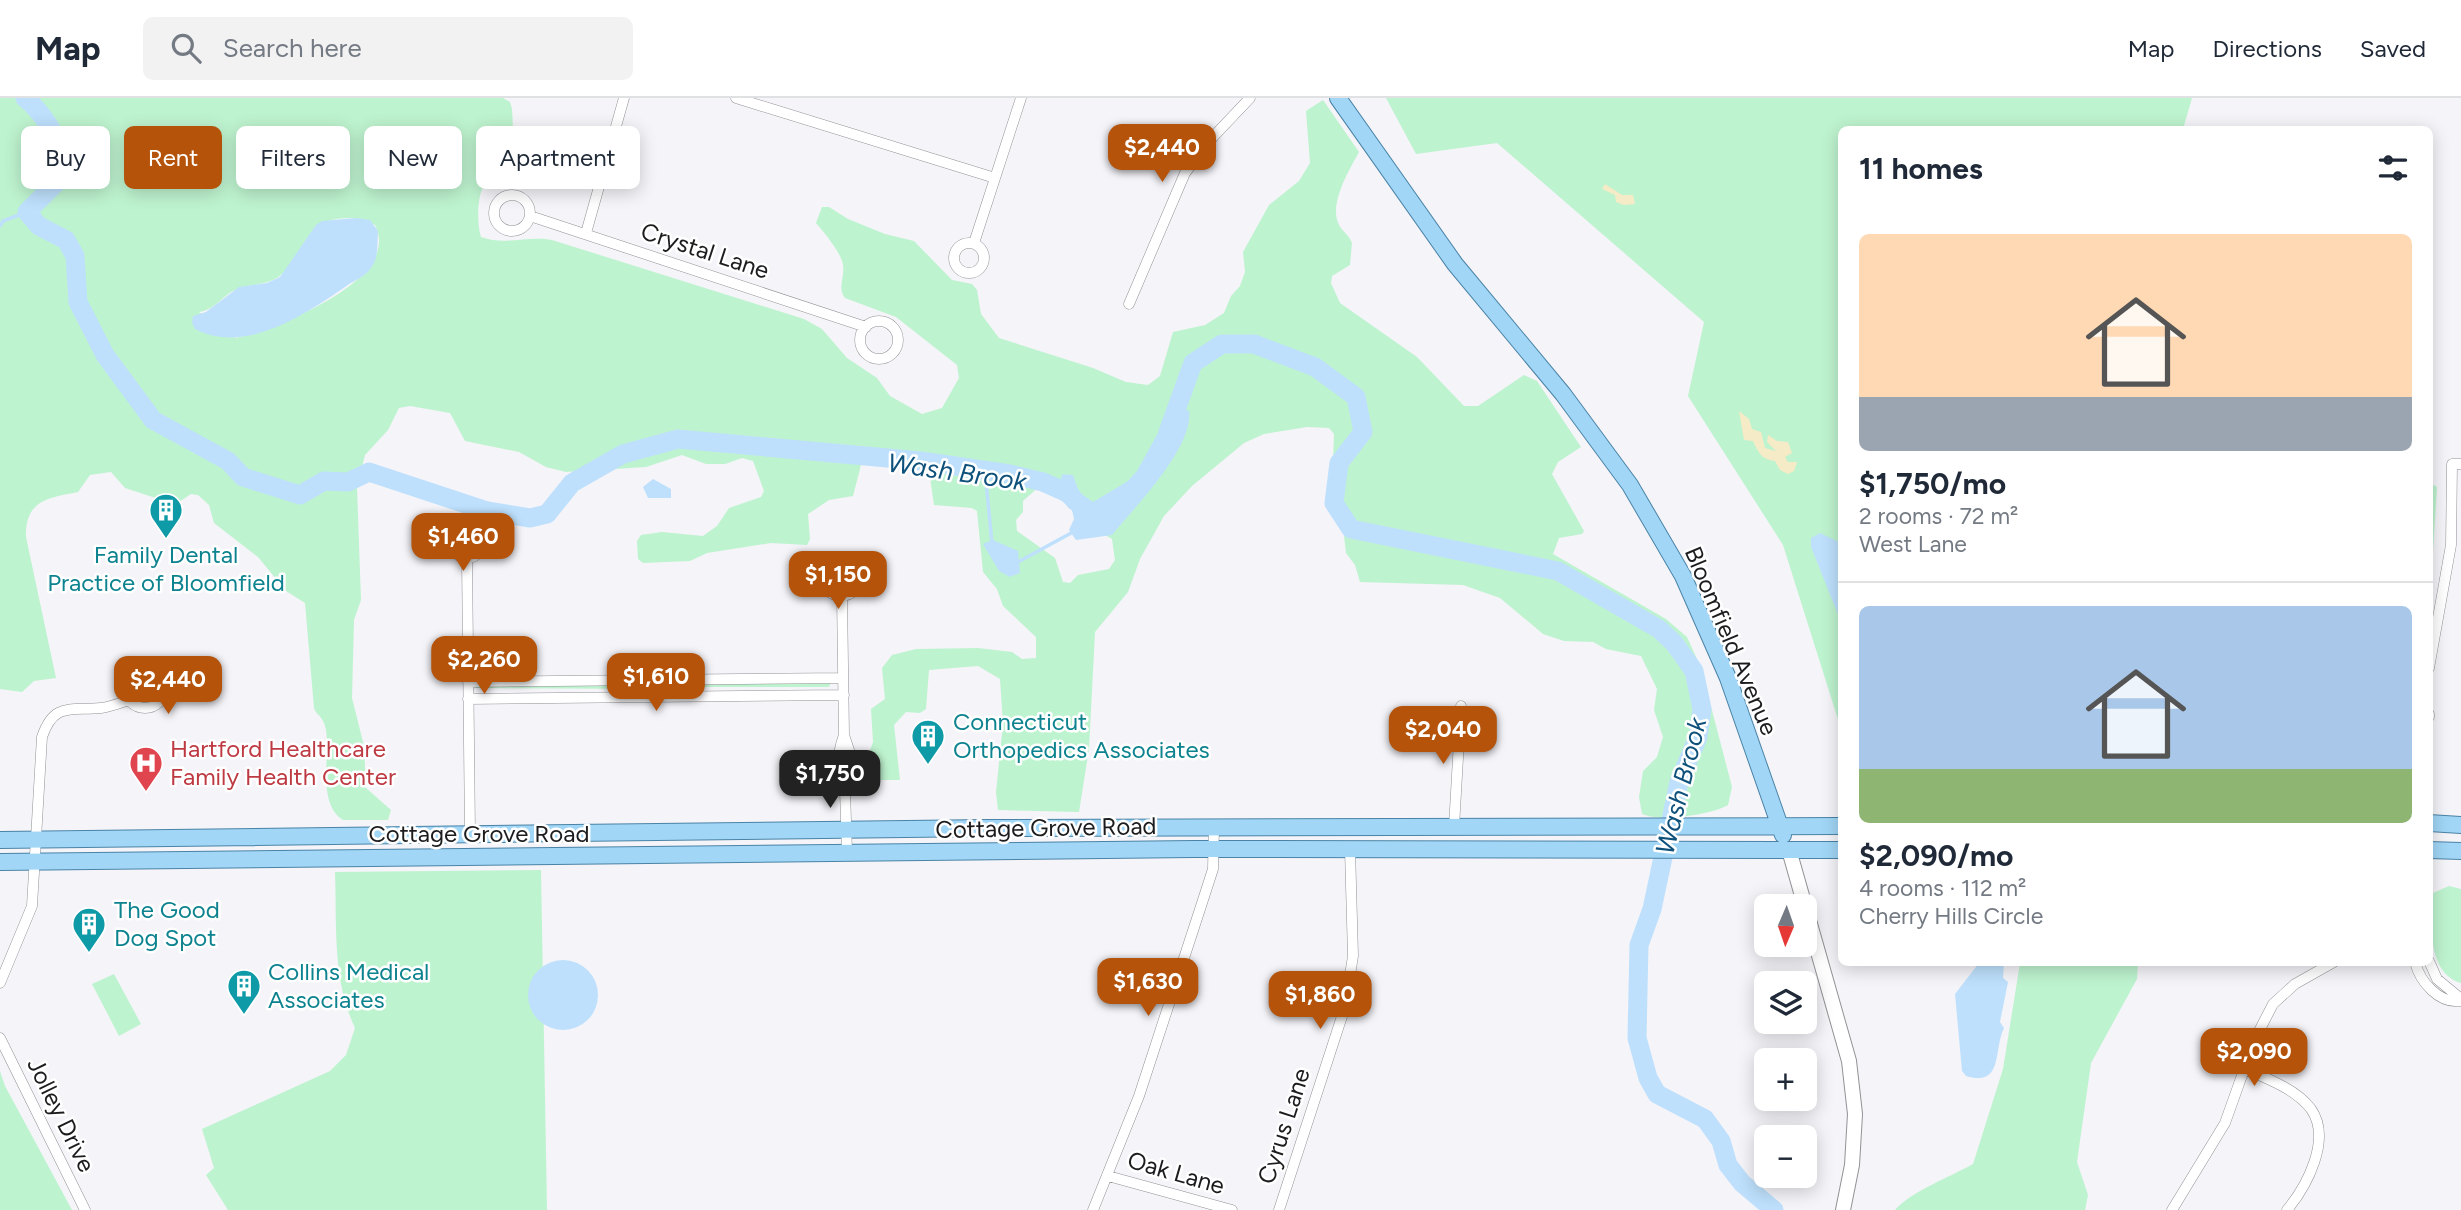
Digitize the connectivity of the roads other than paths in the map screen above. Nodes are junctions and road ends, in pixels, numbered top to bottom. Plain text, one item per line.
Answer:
1 (624, 98) edge
2 (736, 98) edge
3 (1021, 98) edge
4 (1251, 98) edge
5 (1338, 98) edge
6 (995, 178) junction
7 (530, 216) dead end
8 (586, 233) junction
9 (974, 243) dead end
10 (1129, 304) dead end
11 (866, 327) dead end
12 (2461, 464) edge
13 (467, 559) dead end
14 (842, 596) dead end
15 (2433, 646) edge
16 (843, 678) junction
17 (468, 682) junction
18 (844, 695) junction
19 (468, 699) junction
20 (129, 700) junction
21 (1461, 706) dead end
22 (2433, 823) edge
23 (2461, 825) edge
24 (1838, 826) edge
25 (1214, 827) junction
26 (1454, 827) junction
27 (1780, 827) junction
28 (846, 830) junction
29 (470, 834) junction
30 (323, 836) junction
31 (0, 840) edge
32 (35, 840) junction
33 (1214, 849) junction
34 (1350, 849) junction
35 (1789, 850) junction
36 (1838, 850) edge
37 (2433, 850) edge
38 (2461, 851) edge
39 (847, 853) junction
40 (323, 858) junction
41 (0, 862) edge
42 (34, 862) junction
43 (2327, 966) edge
44 (2417, 966) edge
45 (2431, 966) edge
46 (0, 983) edge
47 (2461, 1000) edge
48 (0, 1038) edge
49 (2245, 1069) junction
50 (1108, 1176) junction
51 (85, 1210) edge
52 (1093, 1210) edge
53 (1232, 1210) edge
54 (1279, 1210) edge
55 (1843, 1210) edge
56 (2172, 1210) edge
57 (2287, 1210) edge

1 - 8 street
2 - 6 street
3 - 6 street
4 - 10 street
5 - 27 main road, Bloomfield Avenue
6 - 9 street
7 - 8 street, Crystal Lane
8 - 11 street, Crystal Lane
12 - 15 street
13 - 17 street
14 - 16 street
16 - 17 street
16 - 18 street
17 - 19 street
18 - 19 street
18 - 28 street
19 - 29 street
20 - 20 street
20 - 32 street
21 - 26 street
22 - 23 main road
24 - 27 main road, Cottage Grove Road
25 - 26 main road, Cottage Grove Road
25 - 28 main road, Cottage Grove Road
25 - 33 street
26 - 27 main road, Cottage Grove Road
27 - 35 main road, Bloomfield Avenue
28 - 29 main road, Cottage Grove Road
28 - 39 street
29 - 30 main road, Cottage Grove Road
30 - 32 main road, Cottage Grove Road
30 - 40 main road
31 - 32 main road, Cottage Grove Road
32 - 42 street
33 - 34 main road, Cottage Grove Road
33 - 39 main road, Cottage Grove Road
33 - 50 street
34 - 35 main road, Cottage Grove Road
34 - 54 street, Cyrus Lane
35 - 36 main road, Cottage Grove Road
35 - 55 main road, Bloomfield Avenue
37 - 38 main road
39 - 40 main road, Cottage Grove Road
40 - 42 main road, Cottage Grove Road
41 - 42 main road, Cottage Grove Road
42 - 46 street
43 - 49 street
44 - 47 street
45 - 47 street
48 - 51 street, Jolley Drive
49 - 56 street
49 - 57 street
50 - 52 street
50 - 53 street, Oak Lane

